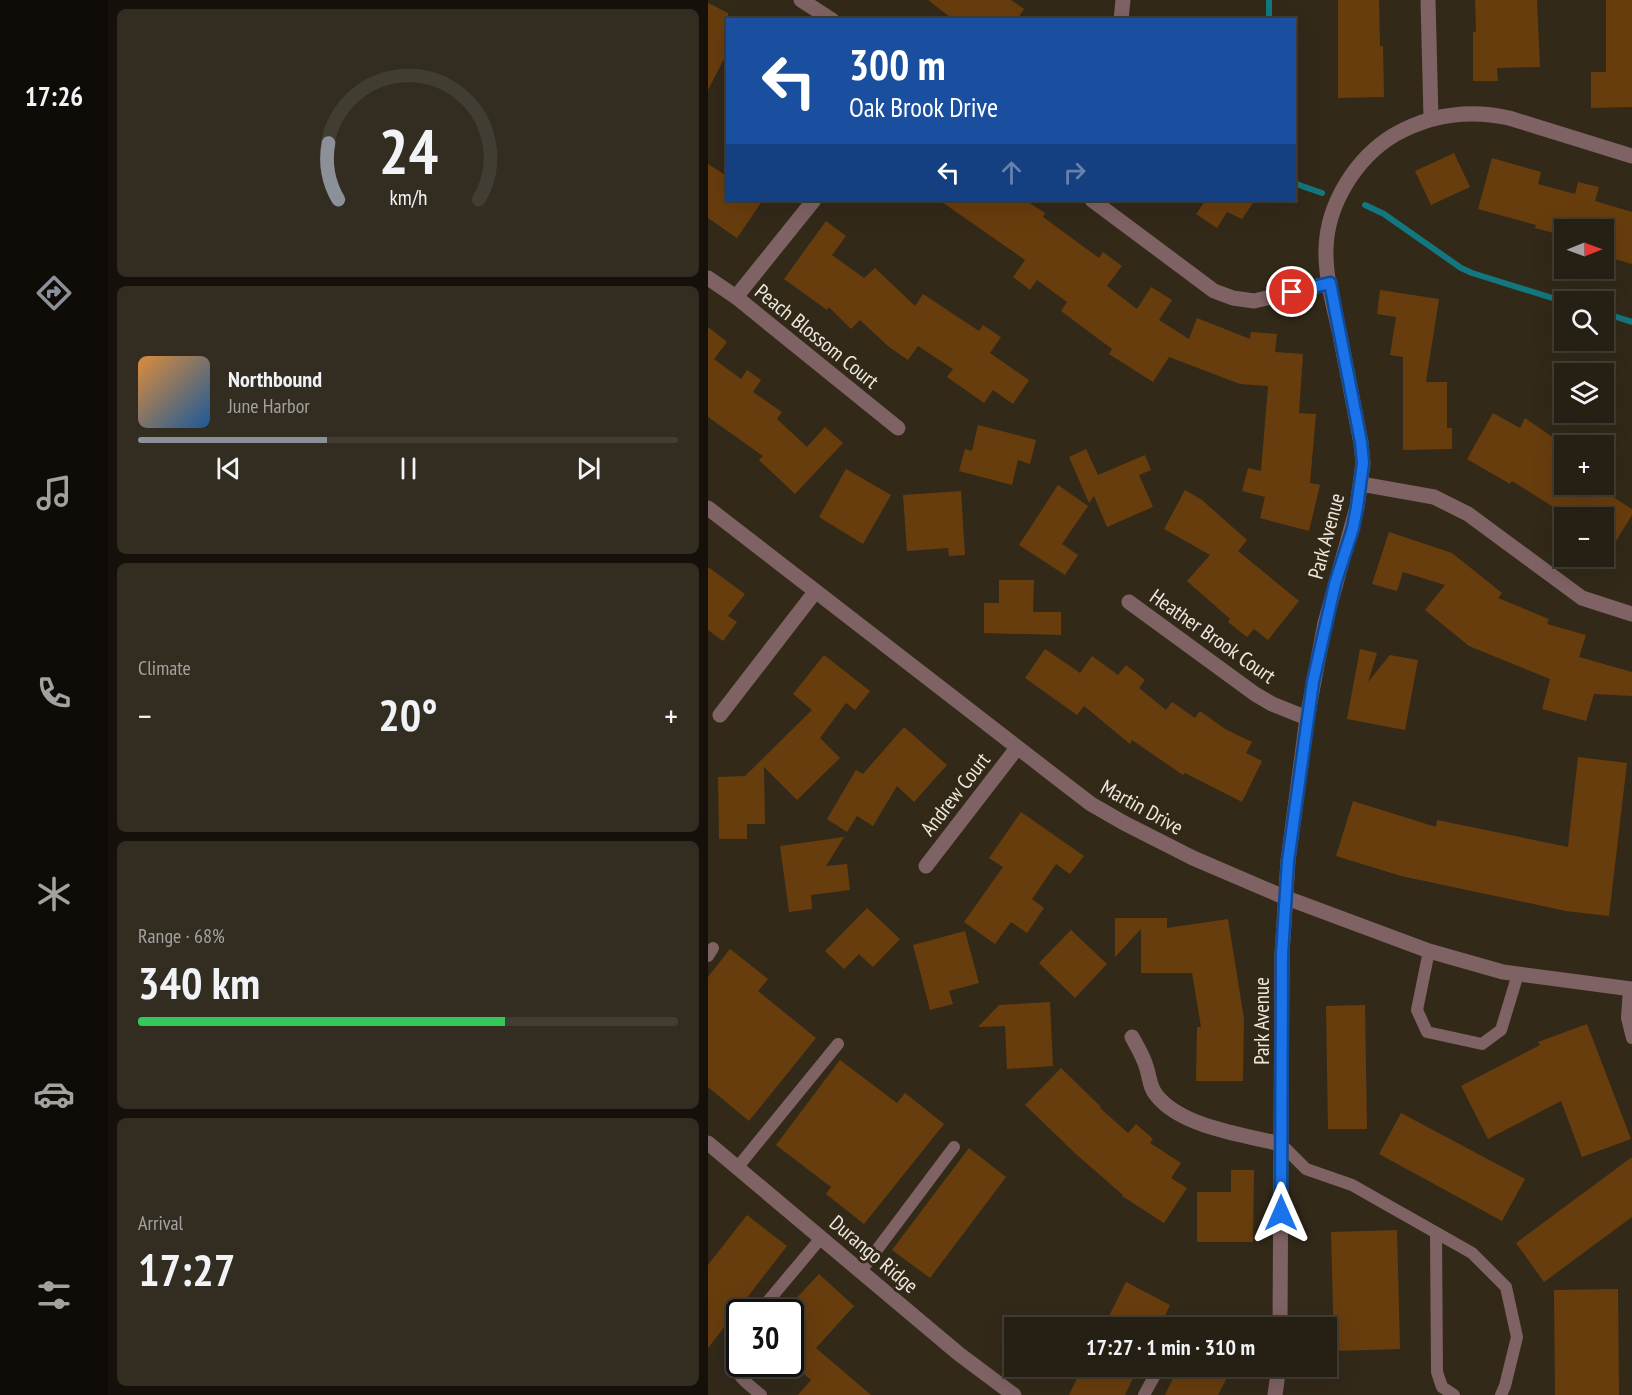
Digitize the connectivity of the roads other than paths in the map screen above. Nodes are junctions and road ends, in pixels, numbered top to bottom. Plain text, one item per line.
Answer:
1 (801, 0) edge
2 (1123, 0) edge
3 (1428, 0) edge
4 (829, 18) edge
5 (1121, 18) edge
6 (1431, 118) junction
7 (1632, 156) edge
8 (813, 201) edge
9 (1093, 201) edge
10 (708, 278) edge
11 (1330, 283) junction
12 (736, 297) junction
13 (898, 428) dead end
14 (1361, 484) junction
15 (708, 508) edge
16 (815, 592) junction
17 (1129, 602) dead end
18 (1632, 614) edge
19 (720, 715) dead end
20 (1307, 718) junction
21 (1017, 748) junction
22 (926, 866) dead end
23 (1284, 897) junction
24 (1429, 951) junction
25 (1518, 974) junction
26 (1630, 989) edge
27 (1132, 1037) dead end
28 (1632, 1038) edge
29 (838, 1044) dead end
30 (708, 1143) edge
31 (1281, 1144) junction
32 (954, 1147) dead end
33 (737, 1168) junction
34 (1436, 1233) junction
35 (821, 1238) junction
36 (861, 1271) junction
37 (770, 1299) edge
38 (1280, 1317) edge
39 (739, 1377) edge
40 (1154, 1377) edge
41 (1277, 1377) edge
42 (761, 1395) edge
43 (1014, 1395) edge
44 (1144, 1395) edge
45 (1275, 1395) edge
46 (1454, 1395) edge
47 (1501, 1395) edge

1 - 4 street
2 - 5 street
3 - 6 street
6 - 7 street, Park Avenue
6 - 11 street, Park Avenue
8 - 12 street
9 - 11 street
10 - 12 street, Peach Blossom Court
11 - 14 street, Park Avenue
12 - 13 street, Peach Blossom Court
14 - 18 street
14 - 20 street, Park Avenue
15 - 16 street, Martin Drive
16 - 19 street
16 - 21 street, Martin Drive
17 - 20 street, Heather Brook Court
20 - 23 street, Park Avenue
21 - 22 street, Andrew Court
21 - 23 street, Martin Drive
23 - 24 street, Martin Drive
23 - 31 street, Park Avenue
24 - 25 street, Martin Drive
24 - 25 lane
25 - 26 street, Martin Drive
26 - 28 lane
27 - 31 street
29 - 33 lane
30 - 33 street, Durango Ridge
31 - 34 lane
31 - 38 street, Park Avenue
32 - 36 lane
33 - 35 street, Durango Ridge
34 - 46 lane
34 - 47 lane
35 - 36 street, Durango Ridge
35 - 37 lane
36 - 43 street, Durango Ridge
39 - 42 lane
40 - 44 lane
41 - 45 street

